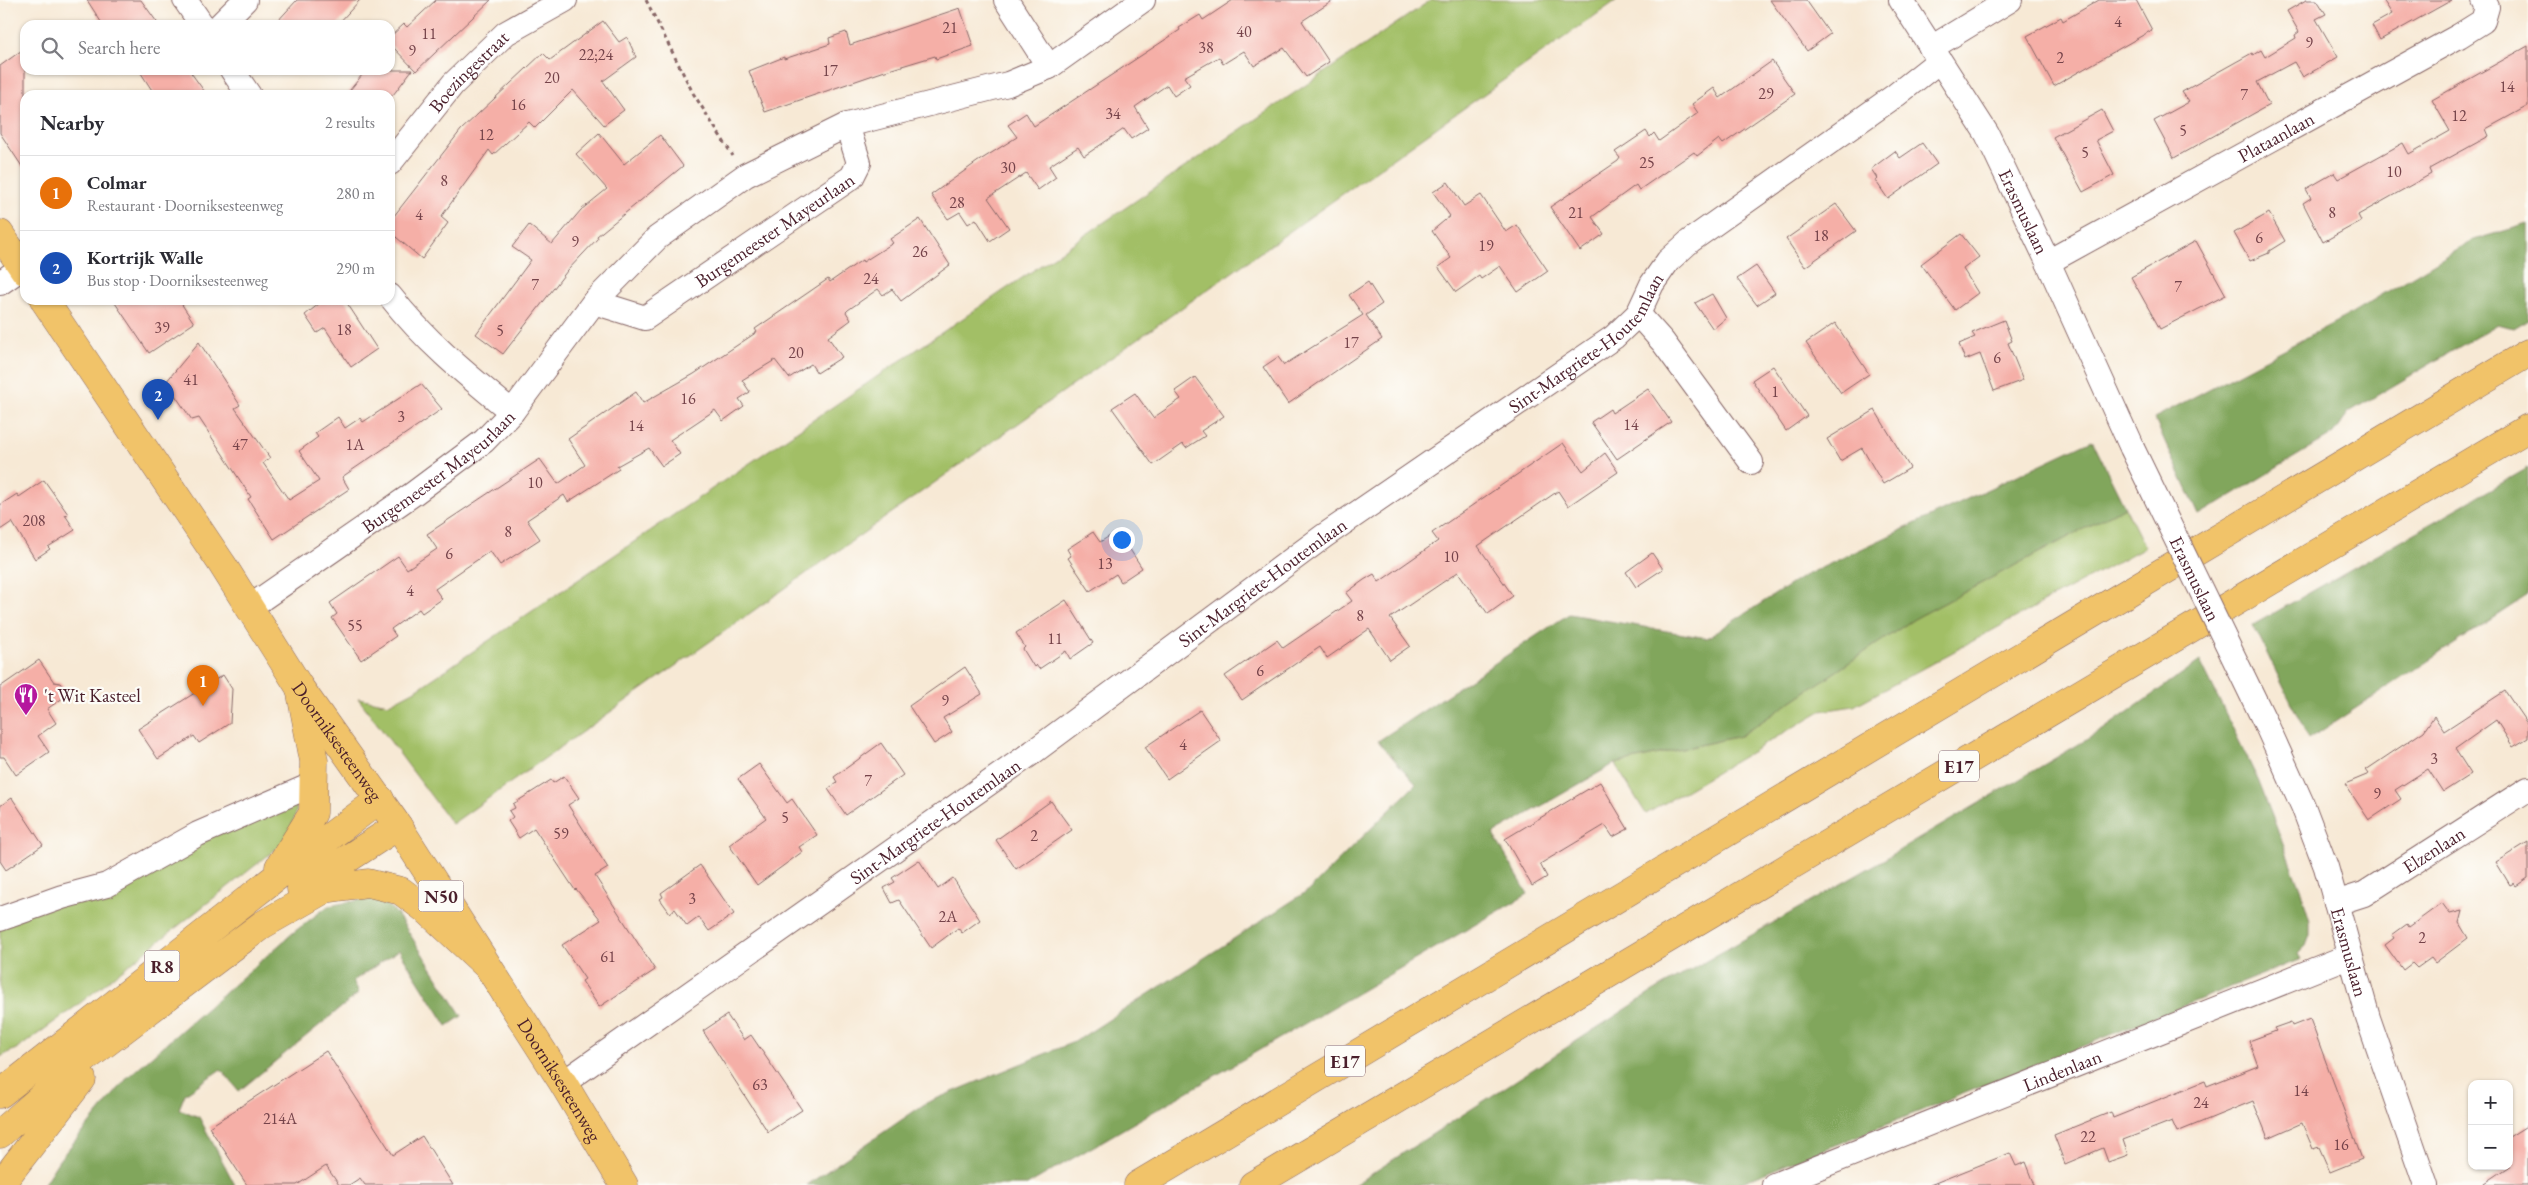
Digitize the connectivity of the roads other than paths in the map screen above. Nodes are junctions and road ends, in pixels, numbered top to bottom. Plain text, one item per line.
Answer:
1 (185, 0) edge
2 (245, 0) edge
3 (565, 0) edge
4 (1006, 0) edge
5 (1143, 0) edge
6 (1901, 0) edge
7 (2010, 0) edge
8 (2483, 0) edge
9 (199, 20) edge
10 (225, 20) edge
11 (1935, 54) junction
12 (1049, 66) junction
13 (235, 75) edge
14 (246, 90) edge
15 (847, 125) junction
16 (395, 157) edge
17 (0, 234) edge
18 (2048, 262) junction
19 (20, 263) edge
20 (20, 271) edge
21 (0, 283) edge
22 (395, 302) edge
23 (594, 302) junction
24 (47, 305) edge
25 (1638, 314) junction
26 (2528, 353) edge
27 (512, 412) junction
28 (2528, 428) edge
29 (1750, 462) dead end
30 (250, 607) junction
31 (300, 688) junction
32 (314, 784) junction
33 (2528, 789) edge
34 (380, 799) junction
35 (398, 826) junction
36 (271, 882) junction
37 (2336, 903) junction
38 (0, 919) edge
39 (262, 925) junction
40 (2349, 956) junction
41 (486, 965) junction
42 (149, 1010) junction
43 (54, 1050) junction
44 (0, 1071) edge
45 (564, 1083) junction
46 (0, 1094) edge
47 (0, 1134) edge
48 (0, 1185) edge
49 (624, 1185) edge
50 (1138, 1185) edge
51 (1252, 1185) edge
52 (1774, 1185) edge
53 (2426, 1185) edge

1 - 9 street
2 - 10 street
3 - 16 street, Boezingestraat
4 - 12 street
5 - 12 street, Burgemeester Mayeurlaan
6 - 11 street, Erasmuslaan
7 - 11 street, Sint-Margriete-Houtemlaan
8 - 18 street, Plataanlaan
11 - 18 street, Erasmuslaan
11 - 25 street, Sint-Margriete-Houtemlaan
12 - 15 street, Burgemeester Mayeurlaan
13 - 14 street
15 - 23 street, Burgemeester Mayeurlaan
15 - 23 street, Burgemeester Mayeurlaan
17 - 19 main road
18 - 37 street, Erasmuslaan, bridge
20 - 21 street
22 - 27 street
23 - 27 street, Burgemeester Mayeurlaan
24 - 30 main road, Doorniksesteenweg / N50
25 - 29 street
25 - 45 street, Sint-Margriete-Houtemlaan
26 - 50 main road, E17
27 - 30 street, Burgemeester Mayeurlaan
28 - 51 main road, E17
30 - 31 main road, Doorniksesteenweg / N50
31 - 32 main road
31 - 34 main road, Doorniksesteenweg / N50
32 - 36 main road
32 - 38 street
33 - 37 street, Elzenlaan
34 - 35 main road, Doorniksesteenweg / N50
34 - 36 main road, R8
35 - 39 main road, R8
35 - 41 main road, Doorniksesteenweg / N50
36 - 43 main road, R8
37 - 40 street, Erasmuslaan
39 - 41 main road
39 - 42 main road, R8
40 - 52 street, Lindenlaan
40 - 53 street, Erasmuslaan
41 - 45 main road, Doorniksesteenweg / N50
42 - 47 main road, R8
42 - 48 main road
43 - 44 main road
43 - 46 main road, R8
45 - 49 main road, Doorniksesteenweg / N50

